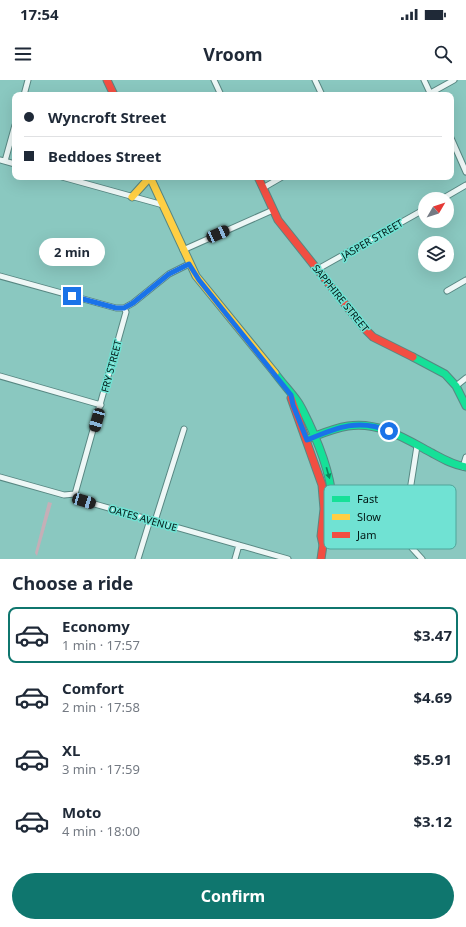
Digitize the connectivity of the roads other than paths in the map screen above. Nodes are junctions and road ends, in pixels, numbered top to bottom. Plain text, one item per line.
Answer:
1 (28, 80) edge
2 (107, 80) edge
3 (214, 80) edge
4 (315, 80) edge
5 (424, 80) edge
6 (454, 80) edge
7 (25, 92) edge
8 (113, 92) edge
9 (220, 92) edge
10 (321, 92) edge
11 (429, 92) edge
12 (433, 92) edge
13 (12, 134) edge
14 (454, 145) edge
15 (2, 160) edge
16 (12, 163) edge
17 (466, 172) edge
18 (72, 180) edge
19 (148, 180) edge
20 (151, 180) edge
21 (259, 180) edge
22 (277, 180) edge
23 (466, 185) edge
24 (263, 188) junction
25 (454, 192) edge
26 (132, 197) junction
27 (163, 205) junction
28 (273, 210) junction
29 (418, 213) edge
30 (183, 250) junction
31 (189, 264) junction
32 (318, 270) junction
33 (0, 276) edge
34 (466, 280) edge
35 (447, 291) dead end
36 (124, 308) junction
37 (0, 376) edge
38 (466, 378) edge
39 (456, 386) junction
40 (291, 395) junction
41 (101, 405) junction
42 (466, 406) edge
43 (184, 430) dead end
44 (315, 436) junction
45 (307, 440) junction
46 (417, 446) junction
47 (466, 457) edge
48 (465, 467) edge
49 (0, 477) edge
50 (331, 485) edge
51 (411, 485) edge
52 (75, 494) junction
53 (152, 520) junction
54 (239, 545) junction
55 (323, 546) joint
56 (413, 549) edge
57 (418, 558) edge
58 (138, 559) edge
59 (235, 559) edge
60 (288, 559) edge
61 (321, 559) edge

1 - 7 street
2 - 8 main road
3 - 9 street
4 - 10 street
5 - 11 street
6 - 12 street
13 - 15 street
14 - 17 street
15 - 16 street
18 - 26 street
19 - 26 main road
20 - 27 main road
21 - 24 main road, SAPPHIRE STREET
22 - 24 street
23 - 25 street
24 - 28 main road, SAPPHIRE STREET
26 - 27 street
27 - 30 main road
28 - 30 street
28 - 32 main road, SAPPHIRE STREET
29 - 32 street, JASPER STREET
30 - 31 main road
31 - 36 street
31 - 40 main road
32 - 39 main road, SAPPHIRE STREET
33 - 36 street
34 - 35 street
36 - 41 street, FRY STREET
37 - 41 street
38 - 39 street
39 - 42 main road, SAPPHIRE STREET
40 - 44 main road
40 - 45 main road
41 - 52 street, FRY STREET
43 - 53 street
44 - 45 main road
44 - 46 main road
44 -> 50 main road
45 - 55 main road
46 - 48 main road
46 - 51 street
47 - 48 street
49 - 52 street, OATES AVENUE
52 - 53 street, OATES AVENUE
53 - 54 street, OATES AVENUE
53 - 58 street
54 - 59 street
54 - 60 street, OATES AVENUE
55 - 61 main road
56 - 57 street

